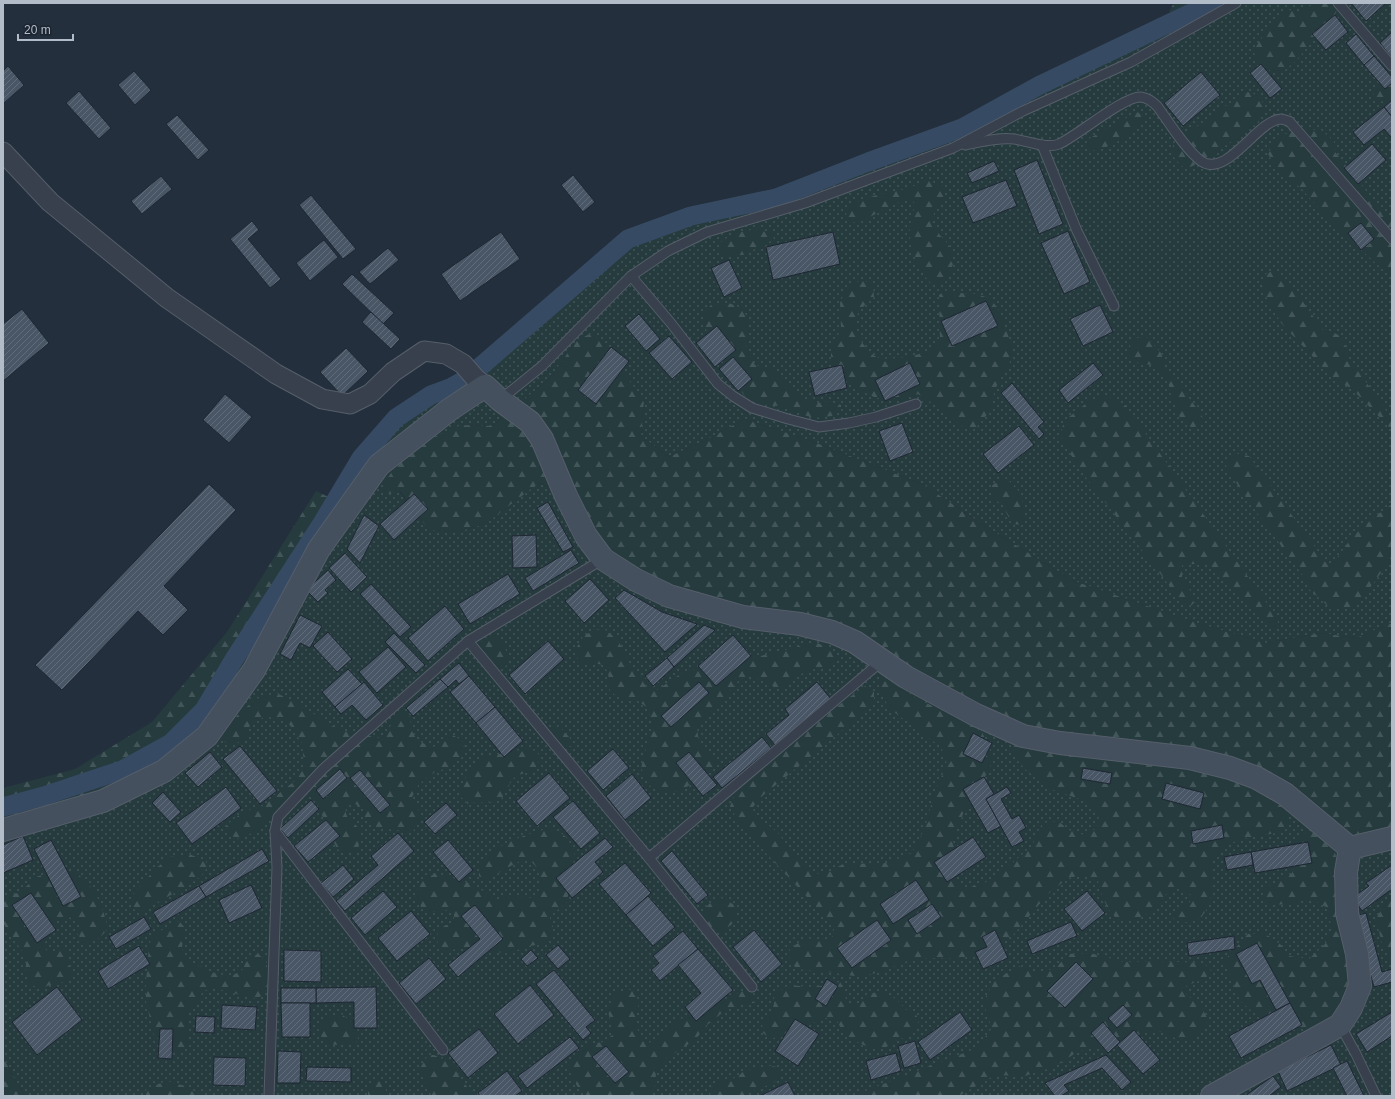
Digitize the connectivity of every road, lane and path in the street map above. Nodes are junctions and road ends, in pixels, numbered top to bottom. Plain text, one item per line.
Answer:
1 (1236, 3) edge
2 (1338, 3) edge
3 (1392, 66) edge
4 (1042, 145) junction
5 (953, 148) junction
6 (3, 152) edge
7 (1392, 239) edge
8 (631, 276) junction
9 (1114, 306) dead end
10 (487, 388) junction
11 (916, 404) dead end
12 (603, 559) junction
13 (468, 641) junction
14 (884, 660) junction
15 (3, 830) edge
16 (275, 831) junction
17 (1392, 838) edge
18 (1350, 848) junction
19 (649, 858) junction
20 (752, 987) dead end
21 (1340, 1025) junction
22 (443, 1050) dead end
23 (270, 1096) edge
24 (1212, 1096) edge
25 (1376, 1096) edge

1 - 5 lane
2 - 3 lane
4 - 5 lane
4 - 7 lane
4 - 9 lane
5 - 8 lane
6 - 10 street
8 - 10 lane
8 - 11 lane
10 - 12 street
10 - 15 street
12 - 13 lane
12 - 14 street
13 - 16 lane
13 - 19 lane
14 - 18 street
14 - 19 lane
16 - 22 lane
16 - 23 lane
17 - 18 street
18 - 21 street
19 - 20 lane
21 - 24 street
21 - 25 lane

